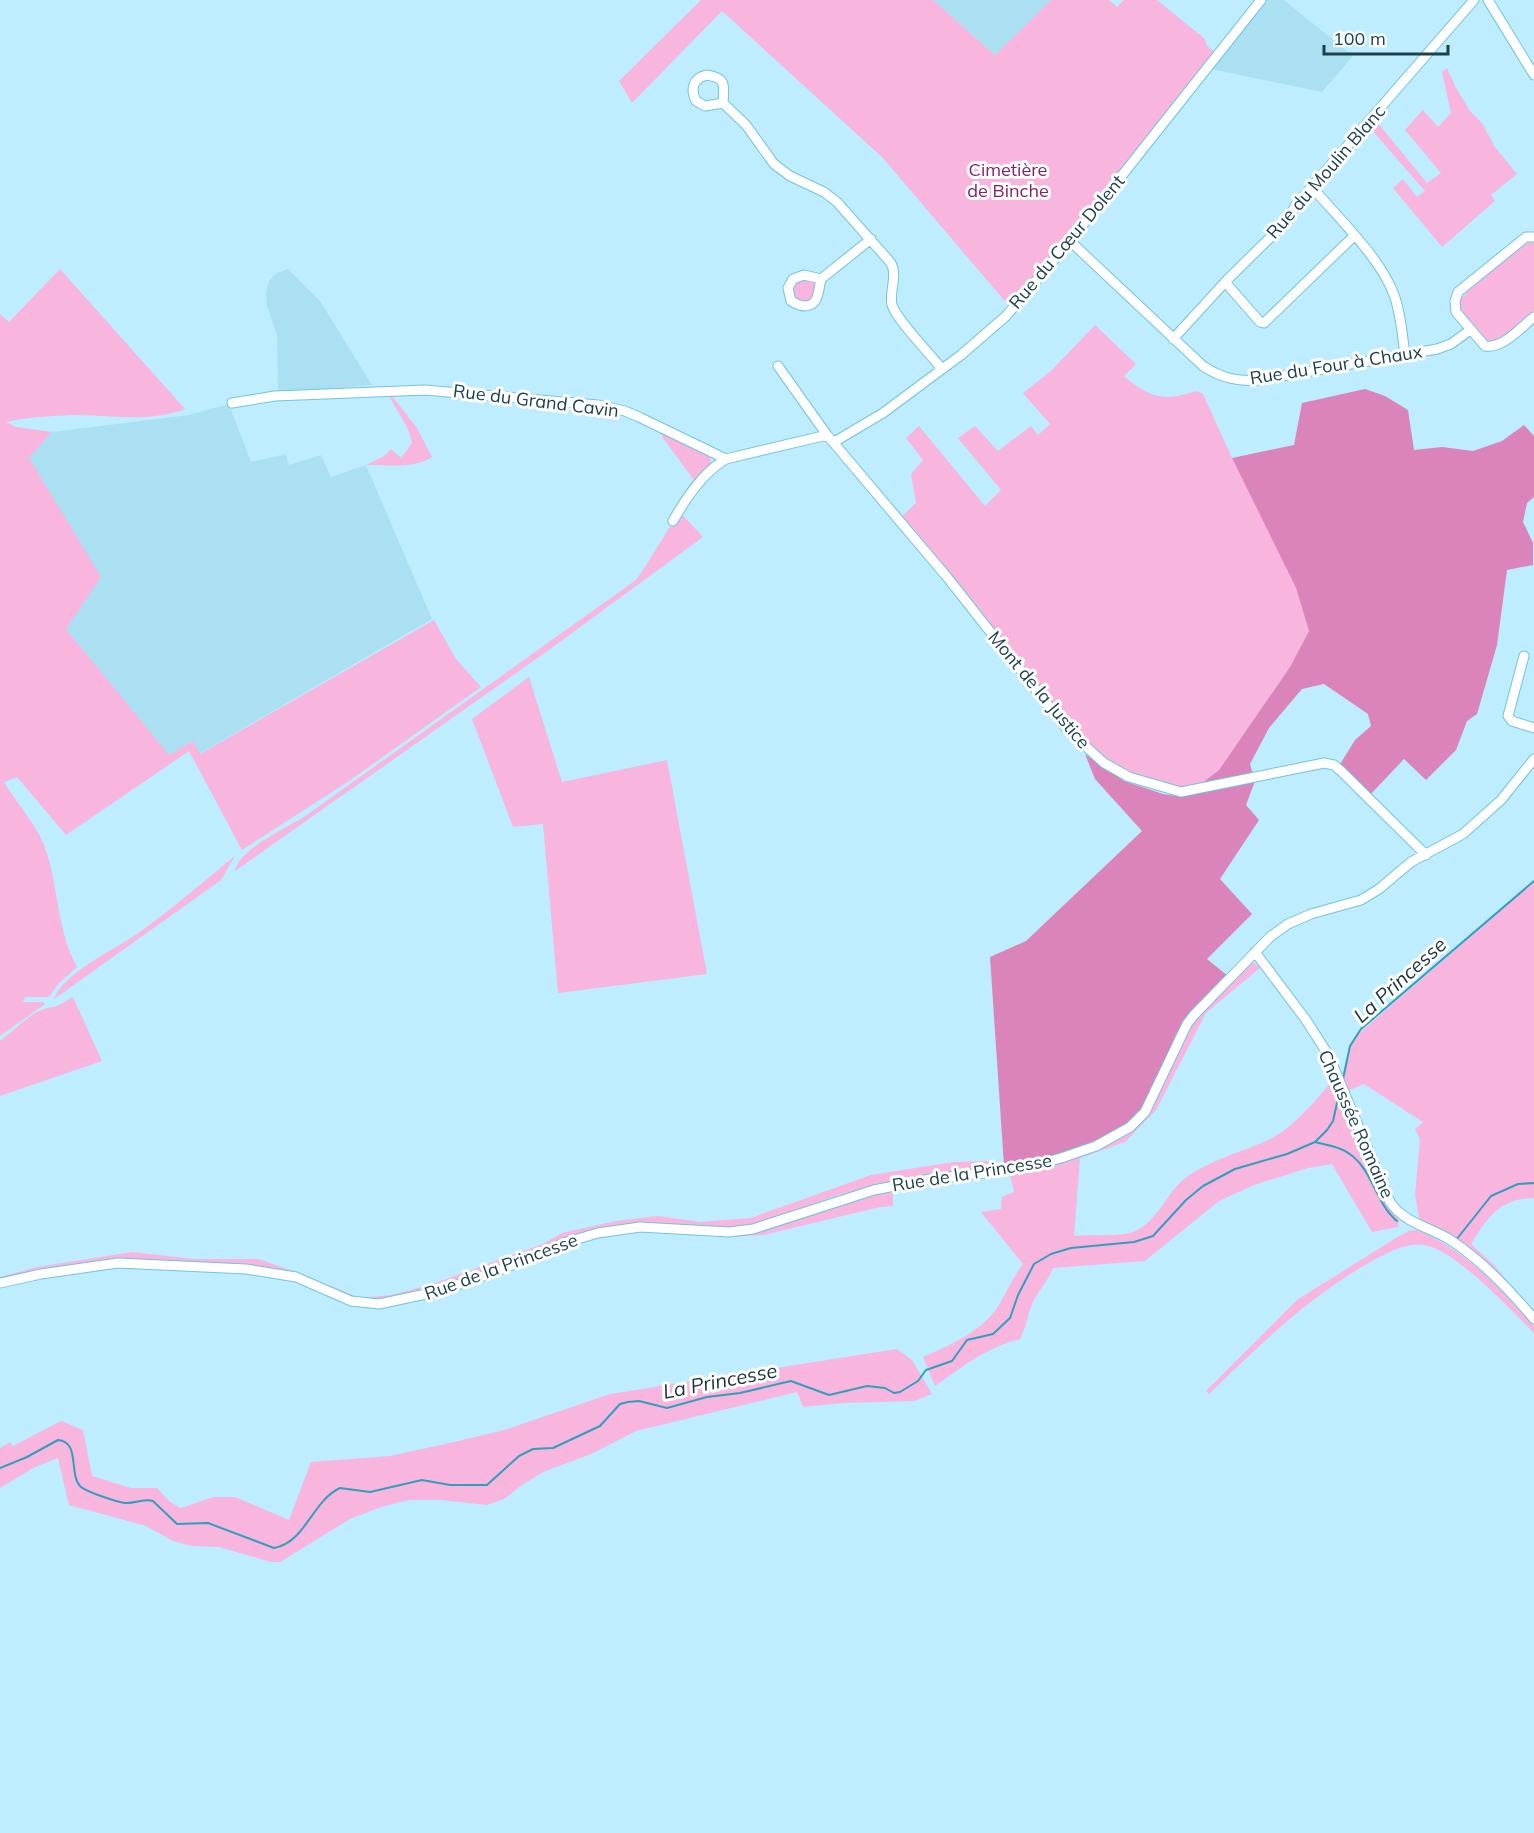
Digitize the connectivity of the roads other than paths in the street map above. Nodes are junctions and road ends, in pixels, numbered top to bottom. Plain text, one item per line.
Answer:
1 (1261, 0) edge
2 (1474, 0) edge
3 (1491, 3) edge
4 (1534, 75) edge
5 (723, 103) dead end
6 (1312, 187) junction
7 (1354, 236) junction
8 (1534, 237) edge
9 (871, 239) junction
10 (1070, 241) junction
11 (821, 279) dead end
12 (1225, 282) junction
13 (1534, 317) edge
14 (1470, 330) junction
15 (1173, 339) junction
16 (1405, 354) junction
17 (778, 366) dead end
18 (942, 369) junction
19 (232, 402) dead end
20 (831, 439) junction
21 (726, 459) junction
22 (673, 521) dead end
23 (1524, 656) dead end
24 (1534, 728) edge
25 (1534, 759) edge
26 (1426, 855) junction
27 (1255, 952) junction
28 (0, 1283) edge
29 (1534, 1319) edge

1 - 10 street, Rue du Cœur Dolent
2 - 6 street, Rue du Moulin Blanc
3 - 4 street
5 - 9 street
6 - 7 street
6 - 12 street, Rue du Moulin Blanc
7 - 12 street
7 - 16 street
8 - 14 street
9 - 11 street
9 - 18 street
10 - 15 street, Rue du Four à Chaux
10 - 18 street, Rue du Cœur Dolent
12 - 15 street, Rue du Moulin Blanc
13 - 14 street
14 - 16 street, Rue du Four à Chaux
15 - 16 street, Rue du Four à Chaux
17 - 20 street
18 - 20 street, Rue du Cœur Dolent
19 - 21 street, Rue du Grand Cavin
20 - 21 street
20 - 26 street, Mont de la Justice
21 - 22 street
23 - 24 street
25 - 26 street, Rue de la Princesse
26 - 27 street, Rue de la Princesse
27 - 28 street, Rue de la Princesse
27 - 29 street, Chaussée Romaine

